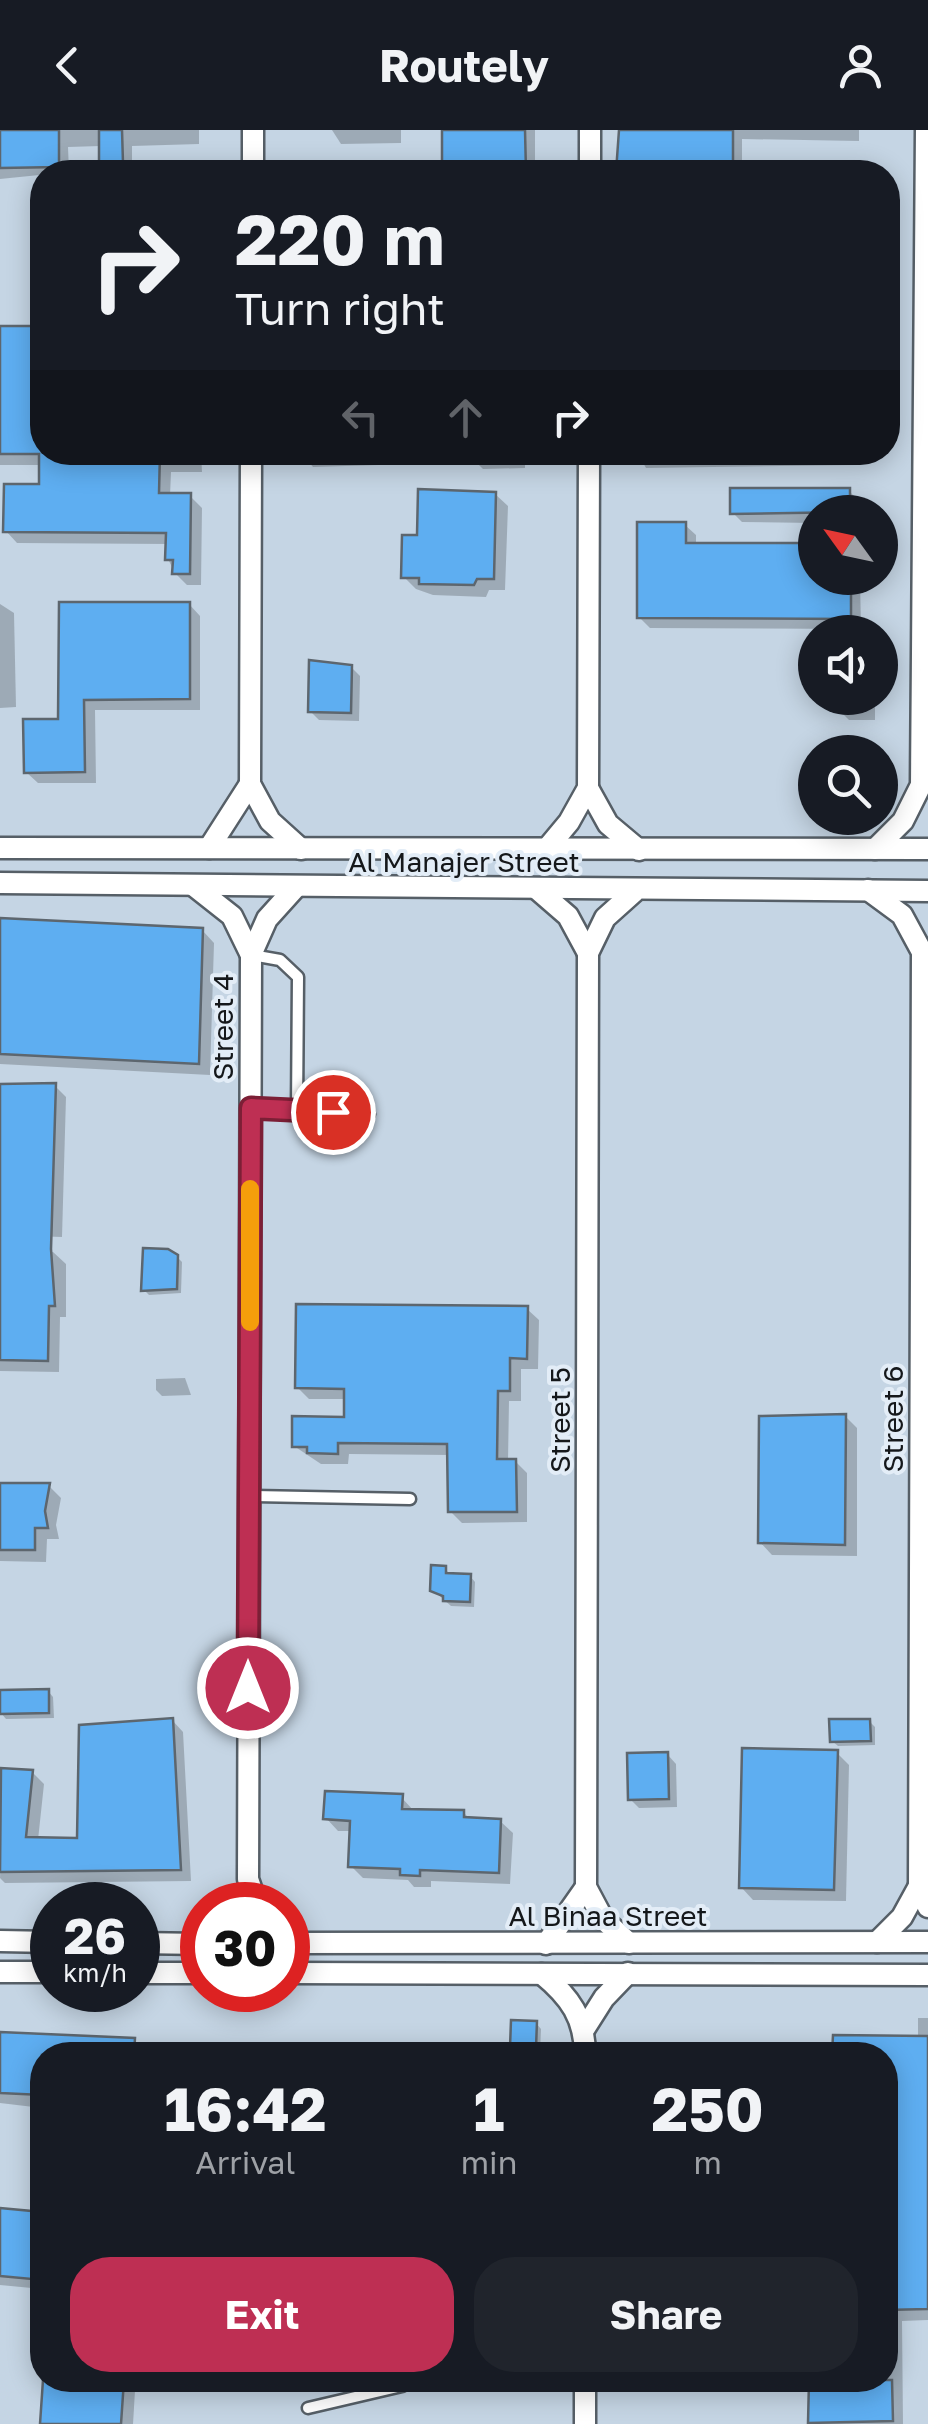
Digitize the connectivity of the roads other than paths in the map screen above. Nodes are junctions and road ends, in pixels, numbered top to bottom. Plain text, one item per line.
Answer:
1 (253, 130) edge
2 (590, 130) edge
3 (926, 130) edge
4 (253, 160) edge
5 (590, 160) edge
6 (252, 465) edge
7 (589, 465) edge
8 (250, 784) junction
9 (588, 788) junction
10 (925, 793) edge
11 (0, 848) edge
12 (208, 848) junction
13 (300, 849) junction
14 (875, 849) junction
15 (928, 849) edge
16 (639, 850) junction
17 (544, 852) junction
18 (0, 883) edge
19 (194, 886) junction
20 (296, 888) junction
21 (537, 889) junction
22 (868, 890) junction
23 (928, 890) edge
24 (634, 892) junction
25 (925, 946) edge
26 (588, 954) junction
27 (251, 955) junction
28 (251, 1108) junction
29 (297, 1111) junction
30 (369, 1114) dead end
31 (249, 1496) junction
32 (410, 1499) dead end
33 (248, 1879) junction
34 (247, 1882) edge
35 (249, 1882) edge
36 (918, 1886) junction
37 (586, 1888) junction
38 (928, 1907) edge
39 (0, 1941) edge
40 (30, 1942) edge
41 (310, 1942) edge
42 (630, 1942) junction
43 (877, 1942) junction
44 (928, 1942) edge
45 (546, 1944) junction
46 (0, 1972) edge
47 (30, 1972) edge
48 (310, 1973) edge
49 (542, 1974) junction
50 (628, 1974) junction
51 (928, 1974) edge
52 (585, 2028) junction
53 (585, 2042) edge
54 (376, 2392) edge
55 (585, 2392) edge
56 (308, 2408) dead end
57 (585, 2424) edge

1 - 4 street
2 - 5 street
3 - 10 street
6 - 8 street
7 - 9 street
8 - 12 street
8 - 13 street
9 - 16 street
9 - 17 street
10 - 14 street
11 - 12 street, Al Manajer Street
12 - 13 street, Al Manajer Street
13 - 17 street, Al Manajer Street
14 - 15 street, Al Manajer Street
14 - 16 street, Al Manajer Street
16 - 17 street, Al Manajer Street
18 - 19 street, Al Manajer Street
19 - 20 street, Al Manajer Street
19 - 27 street, Street 4
20 - 21 street, Al Manajer Street
20 - 27 street, Street 4
21 - 24 street, Al Manajer Street
21 - 26 street
22 - 23 street, Al Manajer Street
22 - 24 street, Al Manajer Street
22 - 25 street, Street 6
24 - 26 street, Street 5
25 - 36 street, Street 6
26 - 37 street, Street 5
27 - 28 street, Street 4
27 - 29 lane
28 - 29 lane
28 - 31 street, Street 4
29 - 30 lane
31 - 32 lane
31 - 33 street, Street 4
33 - 34 street, Street 4
33 - 35 street, Street 4
36 - 38 street, Street 6
36 - 43 street
37 - 42 street
37 - 45 street
39 - 40 street
41 - 45 street, Al Binaa Street
42 - 43 street, Al Binaa Street
42 - 45 street, Al Binaa Street
43 - 44 street, Al Binaa Street
46 - 47 street
48 - 49 street, Al Binaa Street
49 - 50 street, Al Binaa Street
49 - 52 street
50 - 51 street, Al Binaa Street
50 - 52 street
52 - 53 street
54 - 56 lane
55 - 57 street

